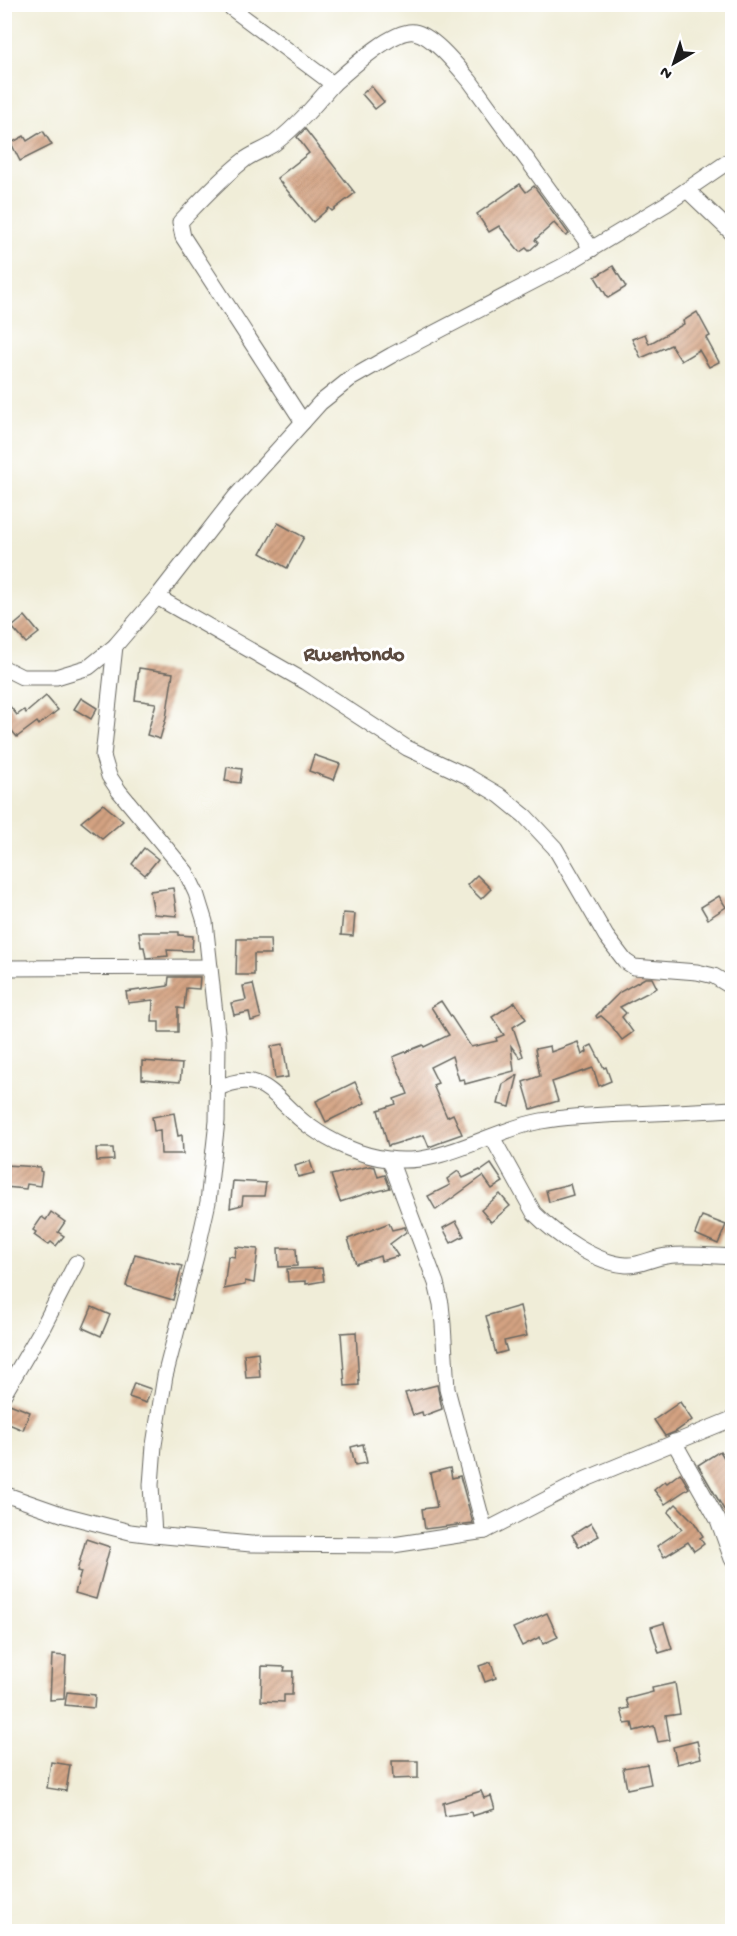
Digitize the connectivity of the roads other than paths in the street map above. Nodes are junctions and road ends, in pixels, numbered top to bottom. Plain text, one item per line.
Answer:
1 (226, 4) edge
2 (333, 84) junction
3 (732, 159) edge
4 (687, 190) junction
5 (732, 233) edge
6 (592, 249) junction
7 (303, 422) junction
8 (157, 597) junction
9 (115, 646) junction
10 (4, 668) edge
11 (210, 967) junction
12 (4, 968) edge
13 (732, 987) edge
14 (217, 1089) junction
15 (732, 1109) edge
16 (492, 1137) junction
17 (390, 1160) junction
18 (732, 1257) edge
19 (76, 1263) dead end
20 (4, 1394) edge
21 (732, 1419) edge
22 (674, 1442) junction
23 (4, 1494) edge
24 (485, 1531) junction
25 (153, 1535) junction
26 (732, 1558) edge

1 - 2 street
2 - 6 street
2 - 7 street
3 - 4 street
4 - 5 street
4 - 6 street
6 - 7 street
7 - 8 street
8 - 9 street
8 - 13 street
9 - 10 street
9 - 11 street
11 - 12 street
11 - 14 street
14 - 17 street
14 - 25 street
15 - 16 street
16 - 17 street
16 - 18 street
17 - 24 street
19 - 20 street
21 - 22 street
22 - 24 street
22 - 26 street
23 - 25 street
24 - 25 street

